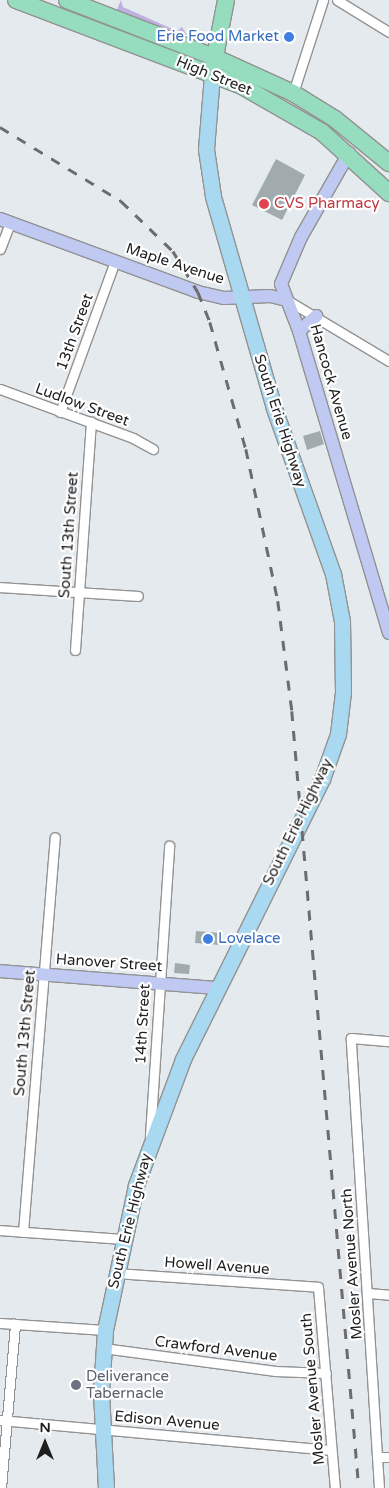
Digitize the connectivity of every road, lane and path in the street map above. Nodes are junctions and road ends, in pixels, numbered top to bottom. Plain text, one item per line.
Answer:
1 (16, 0) edge
2 (66, 0) edge
3 (226, 0) edge
4 (323, 0) edge
5 (337, 0) edge
6 (389, 32) edge
7 (214, 57) junction
8 (212, 74) junction
9 (293, 93) junction
10 (349, 153) junction
11 (389, 162) edge
12 (389, 193) edge
13 (5, 221) edge
14 (0, 249) edge
15 (115, 261) junction
16 (242, 297) junction
17 (287, 300) junction
18 (316, 316) junction
19 (299, 331) junction
20 (389, 361) edge
21 (0, 388) edge
22 (60, 412) junction
23 (91, 422) junction
24 (153, 449) dead end
25 (0, 587) edge
26 (78, 593) junction
27 (138, 596) dead end
28 (385, 608) edge
29 (389, 633) edge
30 (75, 650) dead end
31 (55, 837) dead end
32 (170, 846) dead end
33 (0, 971) edge
34 (44, 974) junction
35 (159, 982) junction
36 (216, 988) junction
37 (389, 1041) edge
38 (150, 1145) junction
39 (0, 1230) edge
40 (23, 1232) junction
41 (122, 1238) junction
42 (115, 1273) junction
43 (318, 1287) joint
44 (368, 1293) junction
45 (389, 1294) edge
46 (0, 1322) edge
47 (15, 1324) junction
48 (104, 1330) junction
49 (103, 1348) junction
50 (326, 1373) junction
51 (3, 1420) edge
52 (102, 1428) junction
53 (331, 1450) junction
54 (377, 1456) junction
55 (389, 1457) edge
56 (1, 1488) edge
57 (106, 1488) edge
58 (335, 1488) edge
59 (379, 1488) edge

1 - 8 highway, High Street
2 - 7 highway, High Street
3 - 7 highway, South Erie Highway
4 - 9 street
5 - 6 street
7 - 8 highway, South Erie Highway
7 - 9 highway, High Street
8 - 10 highway, High Street
8 - 16 main road, South Erie Highway
9 - 11 highway, High Street
10 - 12 highway, High Street
10 - 17 street, Hancock Avenue
13 - 14 street
13 - 15 street, Maple Avenue
15 - 16 street, Maple Avenue
15 - 22 street, 13th Street
16 - 17 street, Maple Avenue
16 - 36 main road, South Erie Highway
17 - 18 street, Maple Avenue
17 - 19 street, Hancock Avenue
18 - 19 street
18 - 20 street, Maple Avenue
19 - 28 street, Hancock Avenue
21 - 22 street, Ludlow Street
22 - 23 street, Ludlow Street
23 - 24 street, Ludlow Street
23 - 26 street, South 13th Street
25 - 26 street
26 - 27 street
26 - 30 street, South 13th Street
28 - 29 street, Hancock Avenue
31 - 34 street, South 13th Street
32 - 35 street, 14th Street
33 - 34 street, Hanover Street
34 - 35 street, Hanover Street
34 - 40 street, South 13th Street
35 - 36 street, Hanover Street
35 - 38 street, 14th Street
36 - 38 main road, South Erie Highway
37 - 44 street, Mosler Avenue North
38 - 41 main road, South Erie Highway
39 - 40 street
40 - 41 street
41 - 42 main road, South Erie Highway
42 - 43 street, Howell Avenue
42 - 48 main road, South Erie Highway
43 - 50 street, Mosler Avenue South
44 - 45 street
44 - 54 street, Mosler Avenue North
46 - 47 street
47 - 48 street
47 - 51 street
48 - 49 main road, South Erie Highway
49 - 50 street, Crawford Avenue
49 - 52 main road, South Erie Highway
50 - 53 street, Mosler Avenue South
51 - 52 street, Edison Avenue
51 - 56 street
52 - 53 street, Edison Avenue
52 - 57 main road, South Erie Highway
53 - 58 street, Mosler Avenue South
54 - 55 street
54 - 59 street, Mosler Avenue North

